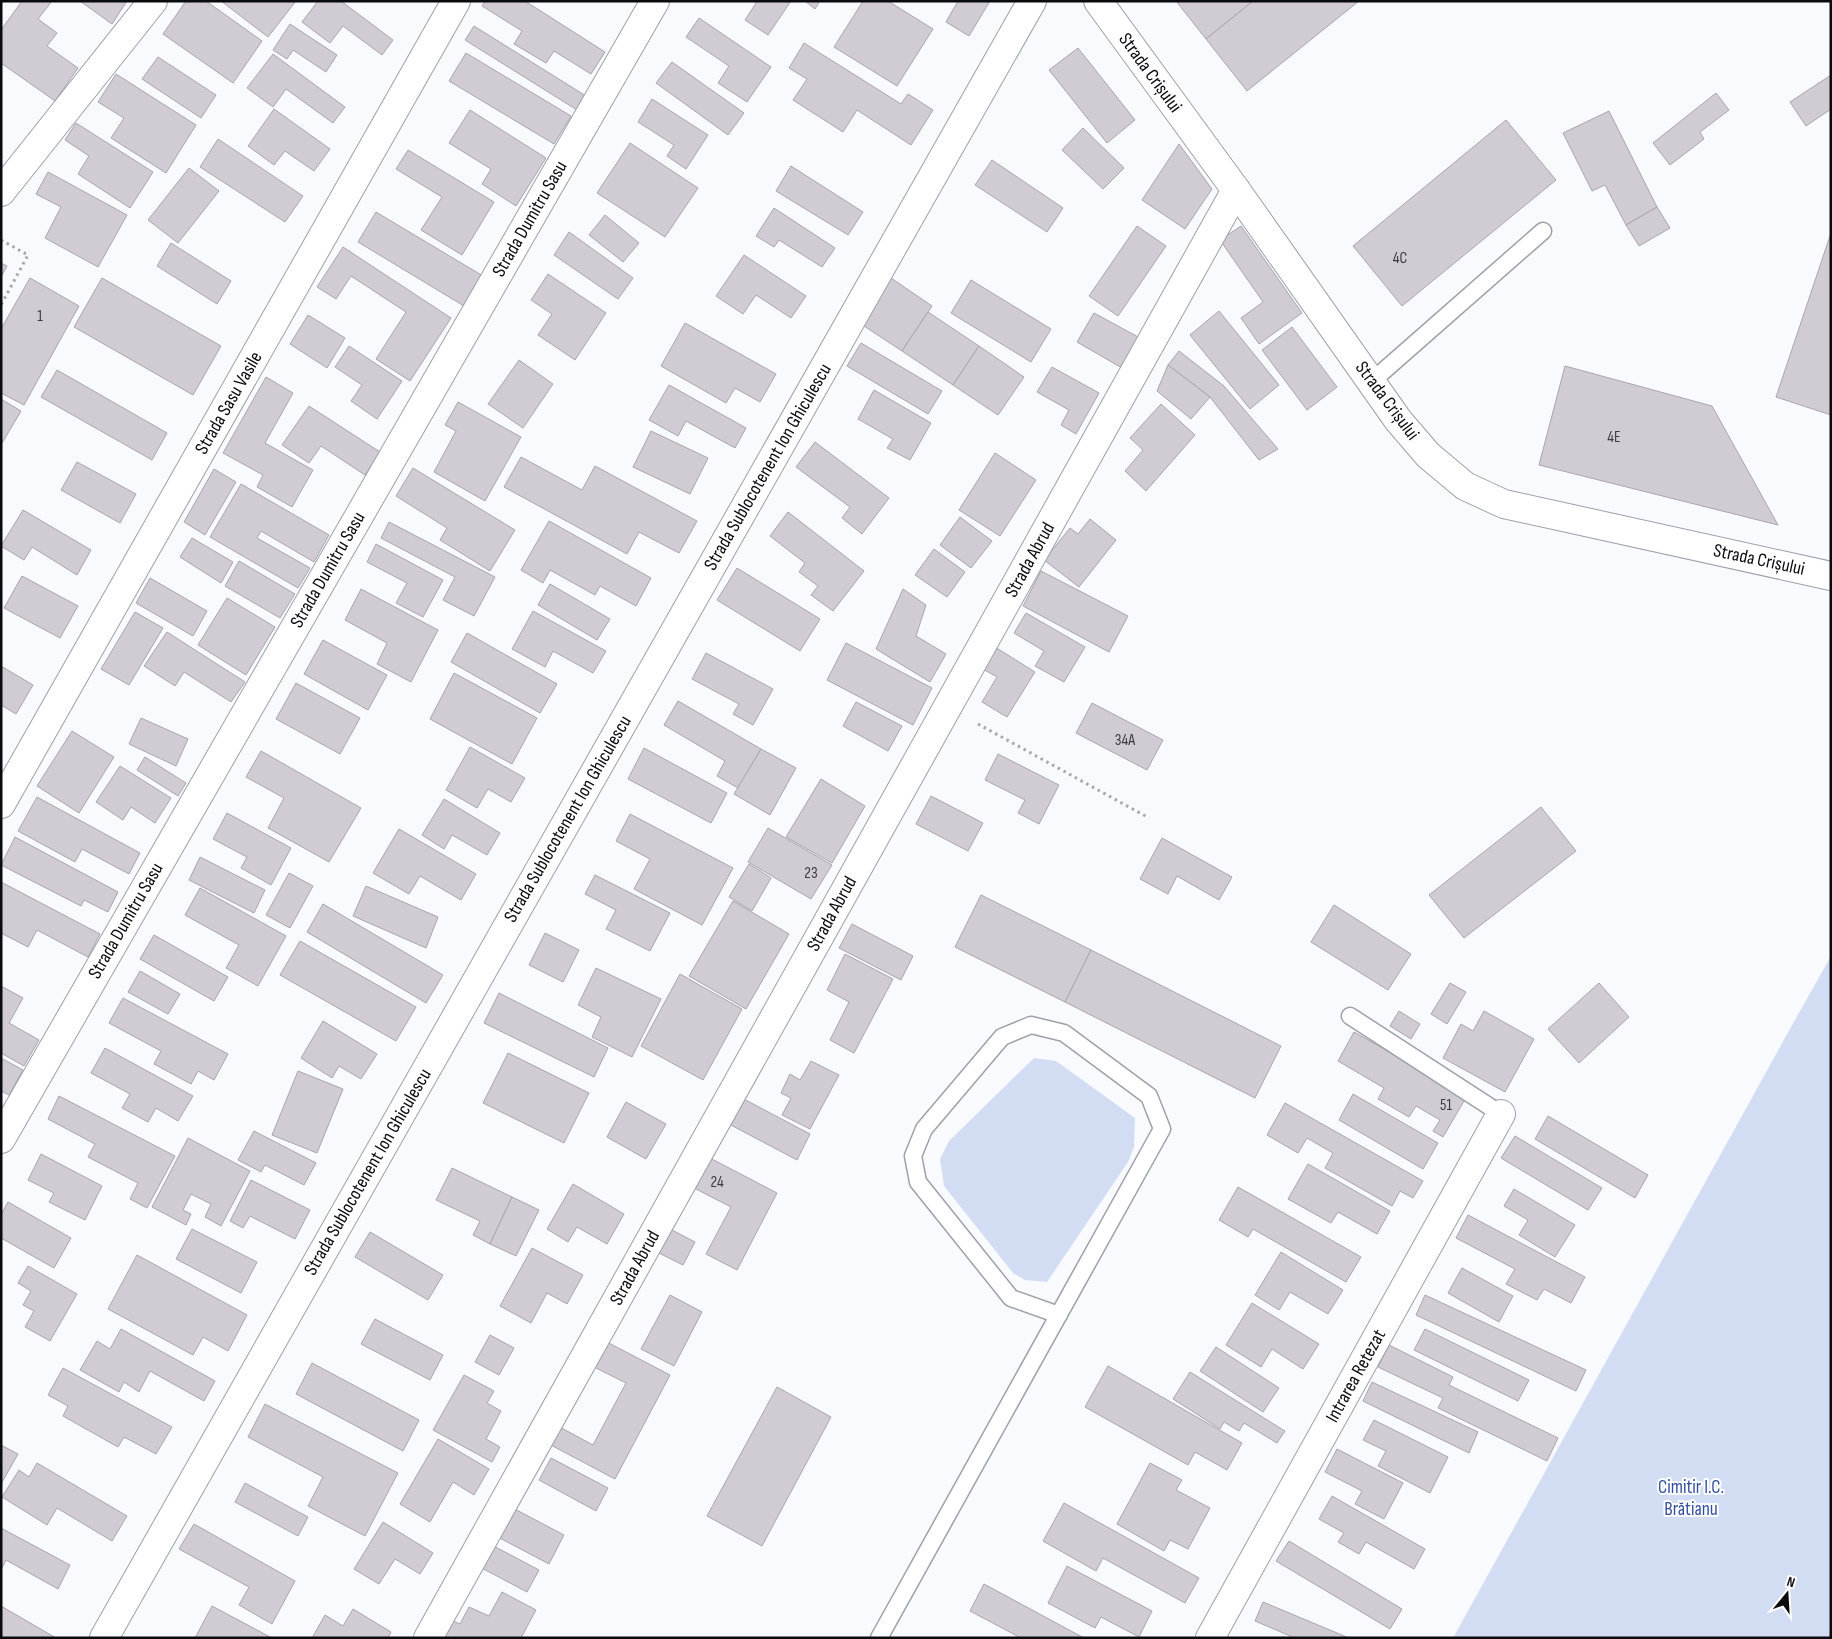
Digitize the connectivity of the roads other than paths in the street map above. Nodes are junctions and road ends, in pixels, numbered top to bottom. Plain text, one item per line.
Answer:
1 (153, 1) edge
2 (456, 1) edge
3 (655, 1) edge
4 (1032, 1) edge
5 (1098, 1) edge
6 (1236, 190) junction
7 (1, 192) edge
8 (1543, 231) dead end
9 (1371, 382) junction
10 (1831, 576) edge
11 (1, 804) edge
12 (1350, 1016) dead end
13 (1501, 1114) joint
14 (1, 1139) edge
15 (1059, 1315) junction
16 (104, 1638) edge
17 (428, 1638) edge
18 (879, 1638) edge
19 (1210, 1638) edge

1 - 7 street
2 - 11 street, Strada Sasu Vasile
3 - 14 street, Strada Dumitru Sasu
4 - 16 street, Strada Sublocotenent Ion Ghiculescu
5 - 6 street, Strada Crișului
6 - 9 street, Strada Crișului
6 - 17 street, Strada Abrud
8 - 9 lane
9 - 10 street, Strada Crișului
12 - 13 lane
13 - 19 street, Intrarea Retezat
15 - 15 lane
15 - 18 lane

